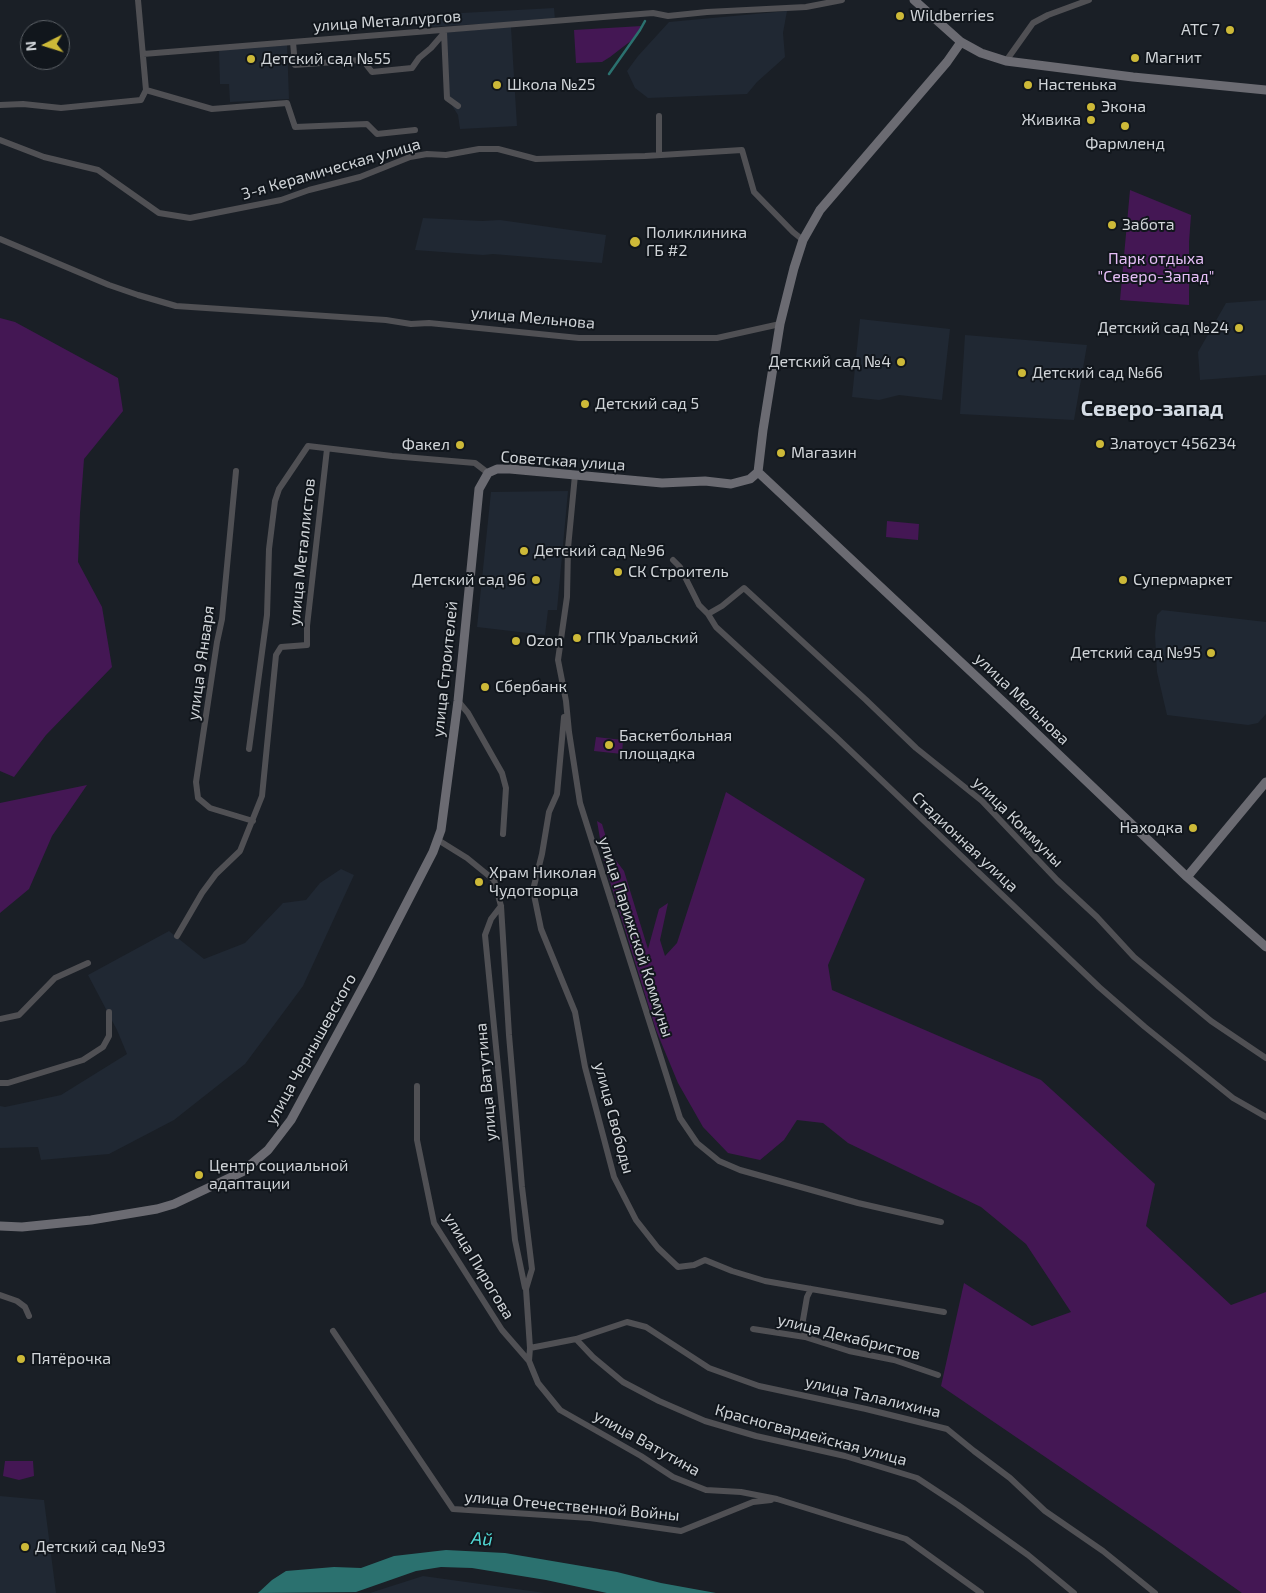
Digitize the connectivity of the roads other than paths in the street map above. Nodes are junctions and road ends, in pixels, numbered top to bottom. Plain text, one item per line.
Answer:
1 (138, 0) edge
2 (842, 0) edge
3 (914, 0) edge
4 (1089, 0) edge
5 (444, 32) junction
6 (293, 42) junction
7 (961, 42) junction
8 (143, 54) junction
9 (1006, 61) junction
10 (146, 90) junction
11 (1266, 90) edge
12 (0, 105) edge
13 (458, 106) dead end
14 (659, 116) dead end
15 (415, 130) dead end
16 (0, 140) edge
17 (659, 155) junction
18 (0, 239) edge
19 (803, 240) junction
20 (780, 324) junction
21 (308, 446) joint
22 (327, 449) junction
23 (236, 471) dead end
24 (488, 472) junction
25 (758, 472) junction
26 (576, 475) junction
27 (673, 560) dead end
28 (708, 614) junction
29 (458, 701) junction
30 (566, 701) junction
31 (249, 749) dead end
32 (1266, 782) edge
33 (253, 821) junction
34 (503, 834) dead end
35 (438, 840) junction
36 (1187, 877) junction
37 (501, 906) junction
38 (177, 936) dead end
39 (1266, 947) edge
40 (88, 963) dead end
41 (109, 1012) dead end
42 (0, 1018) edge
43 (1266, 1058) edge
44 (0, 1083) edge
45 (417, 1086) dead end
46 (1266, 1117) edge
47 (941, 1222) dead end
48 (0, 1226) edge
49 (526, 1289) junction
50 (811, 1289) junction
51 (0, 1295) edge
52 (944, 1312) dead end
53 (29, 1316) dead end
54 (753, 1329) dead end
55 (333, 1331) dead end
56 (805, 1337) junction
57 (576, 1339) junction
58 (530, 1348) junction
59 (529, 1361) junction
60 (938, 1375) dead end
61 (777, 1499) junction
62 (981, 1593) edge
63 (1074, 1593) edge
64 (1155, 1593) edge

1 - 8 street
2 - 5 street, улица Металлургов
3 - 7 main road
4 - 9 street
5 - 6 street, улица Металлургов
5 - 6 street
5 - 13 street
6 - 8 street, улица Металлургов
7 - 9 main road
7 - 19 main road
8 - 10 street
9 - 11 main road
10 - 12 street
10 - 15 street
14 - 17 street
16 - 17 street, 3-я Керамическая улица
17 - 19 street, 3-я Керамическая улица
18 - 20 street, улица Мельнова
19 - 20 main road
20 - 25 main road
21 - 22 street, Советская улица
21 - 31 street, улица Металлистов
22 - 24 street, Советская улица
22 - 33 street, улица Металлистов
23 - 33 street, улица 9 Января
24 - 26 main road, Советская улица
24 - 29 main road, улица Строителей
25 - 26 main road, Советская улица
25 - 36 main road, улица Мельнова
26 - 30 street, улица Парижской Коммуны
27 - 28 street, Стадионная улица
28 - 43 street, улица Коммуны
28 - 46 street, Стадионная улица
29 - 34 street
29 - 35 main road, улица Строителей
30 - 47 street, улица Парижской Коммуны
30 - 50 street, улица Свободы
32 - 36 main road
33 - 38 street, улица Металлистов
35 - 37 street, улица Ватутина
35 - 48 main road, улица Чернышевского
36 - 39 main road, улица Мельнова
37 - 49 street, улица Ватутина
37 - 49 street, улица Ватутина
40 - 42 street
41 - 44 street
45 - 59 street, улица Пирогова
49 - 58 street, улица Ватутина
50 - 52 street, улица Свободы
50 - 56 street
51 - 53 street
54 - 56 street, улица Декабристов
55 - 61 street, улица Отечественной Войны
56 - 60 street, улица Декабристов
57 - 58 street
57 - 63 street, Красногвардейская улица
57 - 64 street, улица Талалихина
58 - 59 street, улица Ватутина
59 - 61 street, улица Ватутина
61 - 62 street, улица Ватутина

